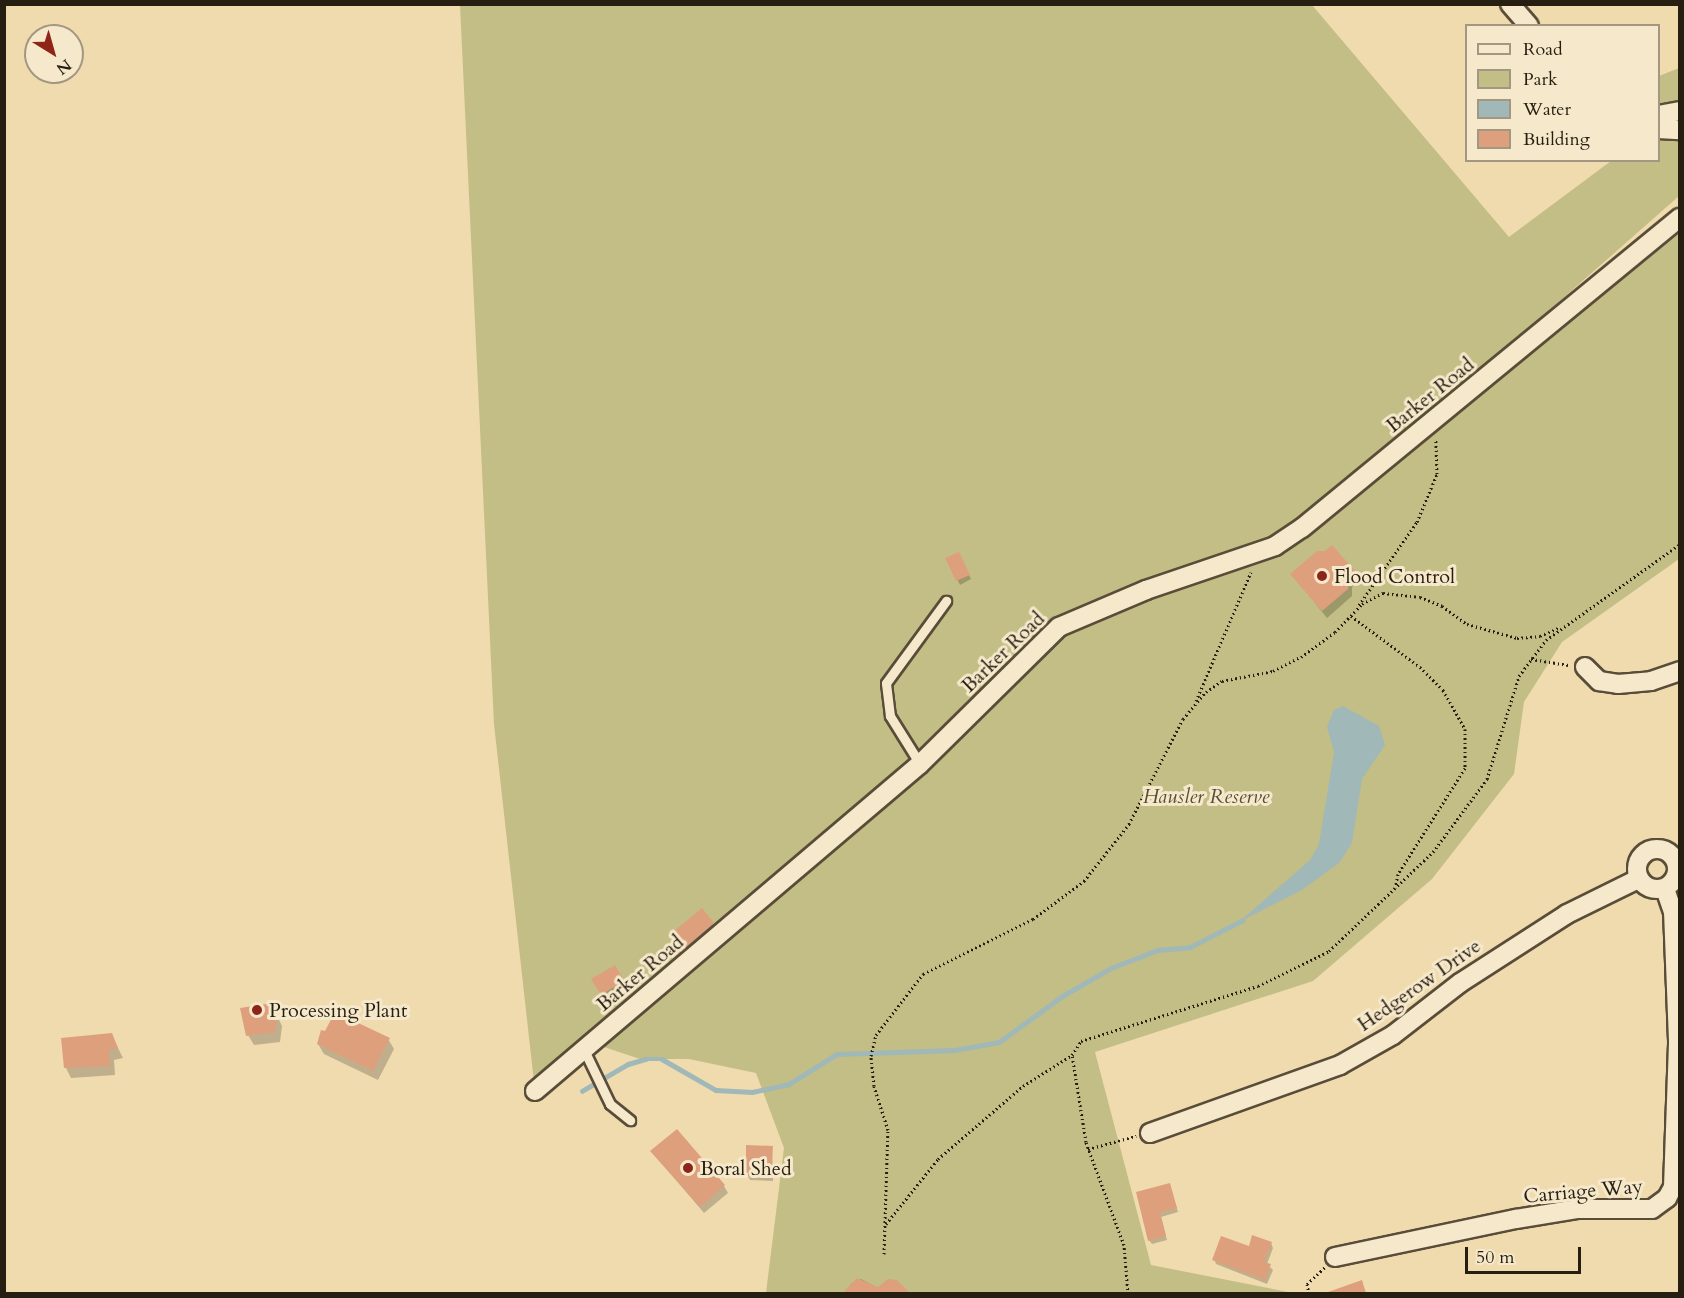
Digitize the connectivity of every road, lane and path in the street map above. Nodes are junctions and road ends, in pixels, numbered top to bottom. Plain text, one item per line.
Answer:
1 (1510, 4) edge
2 (1527, 24) edge
3 (1680, 111) edge
4 (1660, 115) edge
5 (1660, 129) edge
6 (1680, 130) edge
7 (1680, 217) edge
8 (1680, 229) edge
9 (1607, 279) junction
10 (1430, 424) junction
11 (1680, 544) edge
12 (1259, 551) junction
13 (946, 601) dead end
14 (1351, 616) junction
15 (1560, 627) junction
16 (1531, 659) junction
17 (1586, 667) joint
18 (1680, 671) edge
19 (1195, 703) junction
20 (920, 764) junction
21 (1679, 862) edge
22 (1638, 879) junction
23 (1665, 889) junction
24 (1395, 890) junction
25 (1679, 1041) edge
26 (584, 1050) junction
27 (1072, 1055) junction
28 (535, 1091) dead end
29 (630, 1120) dead end
30 (1150, 1132) joint
31 (1088, 1149) junction
32 (885, 1225) junction
33 (884, 1254) dead end
34 (1335, 1257) joint
35 (1128, 1293) edge
36 (1308, 1293) edge

1 - 2 street
3 - 4 street
5 - 6 street
7 - 9 street, Barker Road
8 - 9 street, Barker Road
9 - 10 street, Barker Road
10 - 12 street, Barker Road
10 - 14 path
11 - 15 path
12 - 19 path
12 - 20 street, Barker Road
13 - 20 lane
14 - 15 path
14 - 19 path
14 - 24 path
15 - 16 path
16 - 17 path
16 - 24 path
17 - 18 street
19 - 32 path
20 - 26 street, Barker Road
21 - 22 street
21 - 23 street
22 - 23 street
22 - 30 street, Hedgerow Drive
23 - 25 street, Carriage Way
24 - 27 path
25 - 34 street, Carriage Way
26 - 28 street, Barker Road
26 - 29 lane
27 - 31 path
27 - 32 path
30 - 31 path
31 - 35 path
32 - 33 path
34 - 36 path

